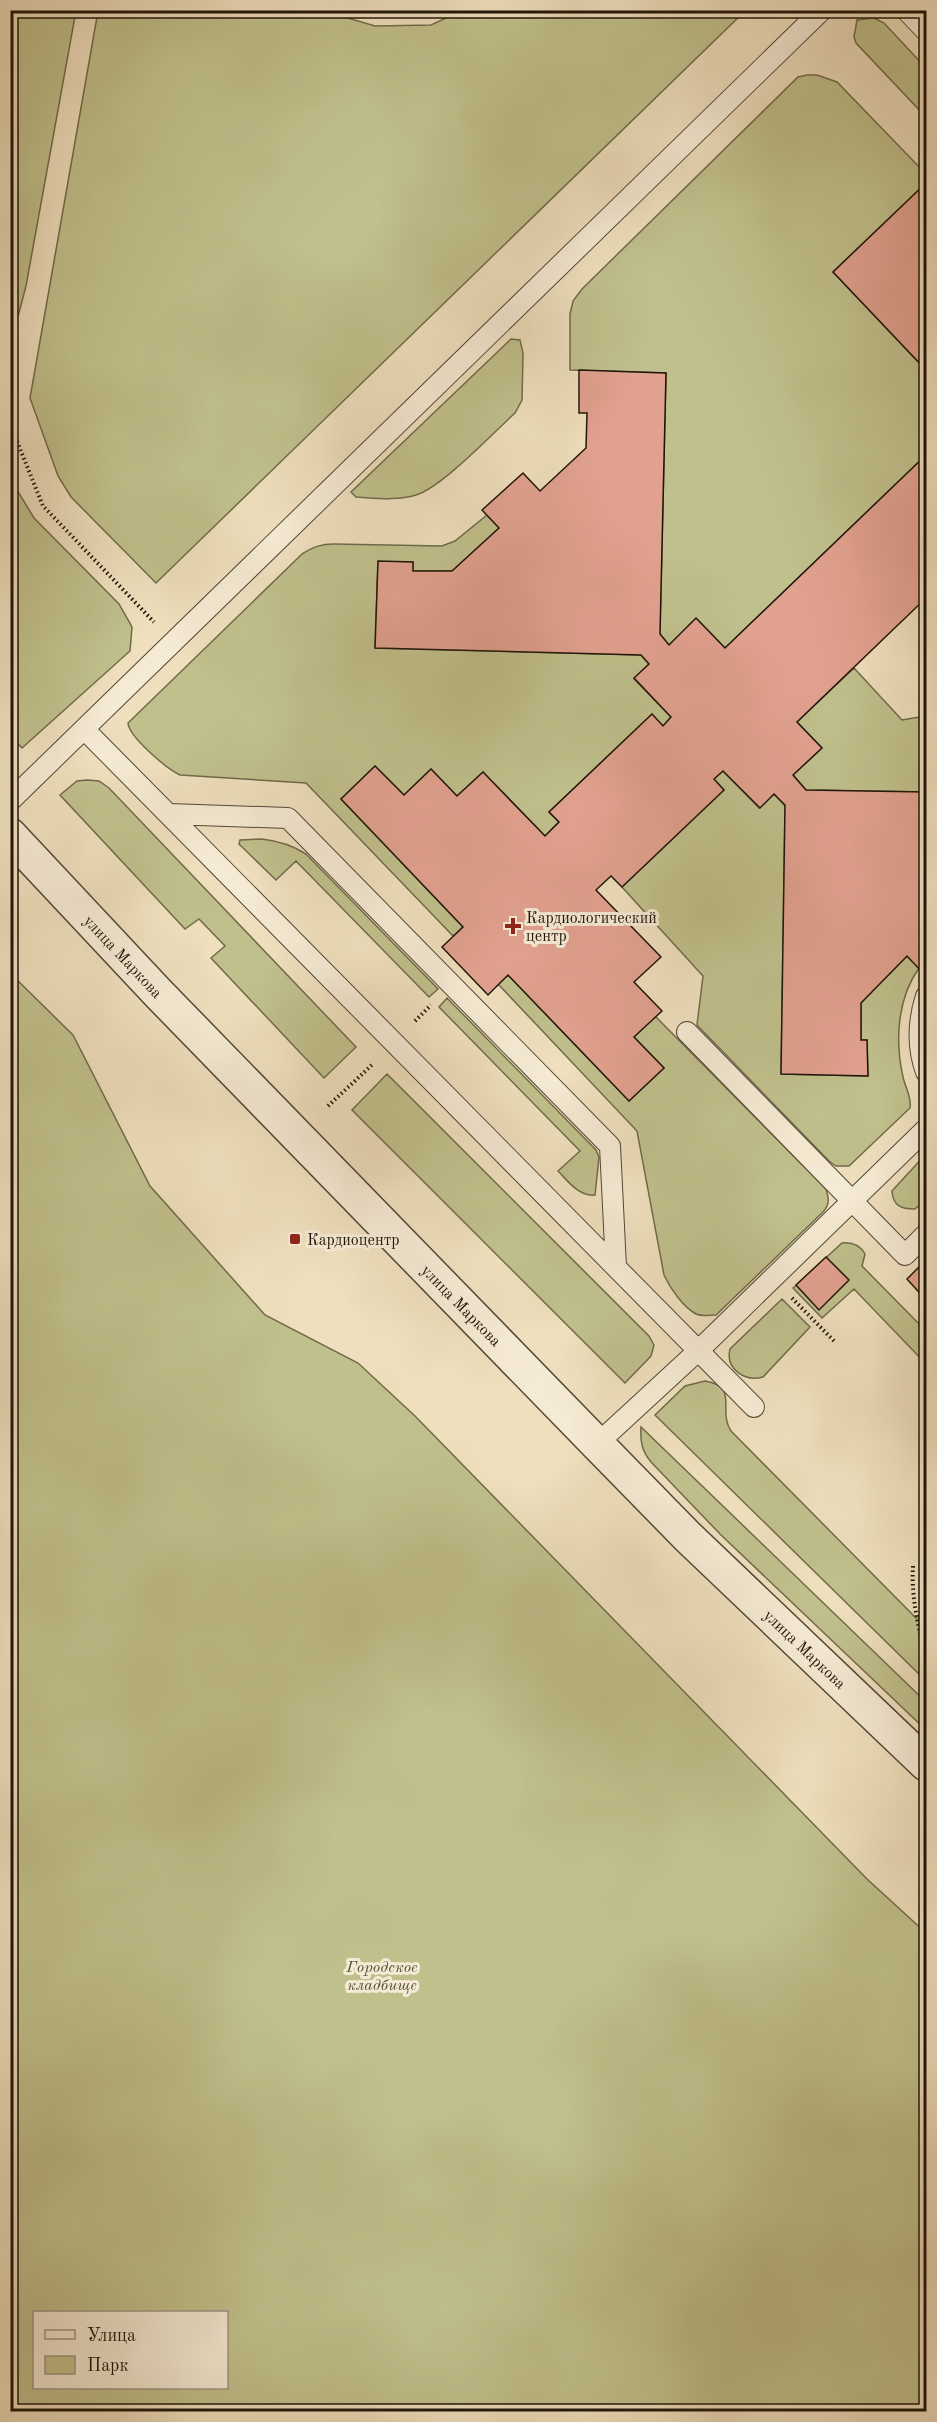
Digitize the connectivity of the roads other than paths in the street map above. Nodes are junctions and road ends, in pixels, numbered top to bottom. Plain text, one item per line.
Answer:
1 (822, 10) edge
2 (906, 10) edge
3 (927, 31) edge
4 (85, 730) junction
5 (10, 801) edge
6 (168, 814) junction
7 (10, 835) edge
8 (927, 996) edge
9 (687, 1032) dead end
10 (927, 1072) edge
11 (927, 1129) edge
12 (852, 1200) junction
13 (927, 1234) edge
14 (616, 1267) junction
15 (699, 1350) junction
16 (754, 1407) dead end
17 (597, 1444) junction
18 (927, 1764) edge

1 - 4 lane
2 - 3 lane
4 - 5 lane
4 - 6 lane
6 - 14 lane
6 - 14 lane
7 - 17 street, улица Маркова
8 - 10 lane
9 - 12 lane
11 - 12 lane
12 - 13 lane
12 - 15 lane
14 - 15 lane
15 - 16 lane
15 - 17 lane
17 - 18 street, улица Маркова

